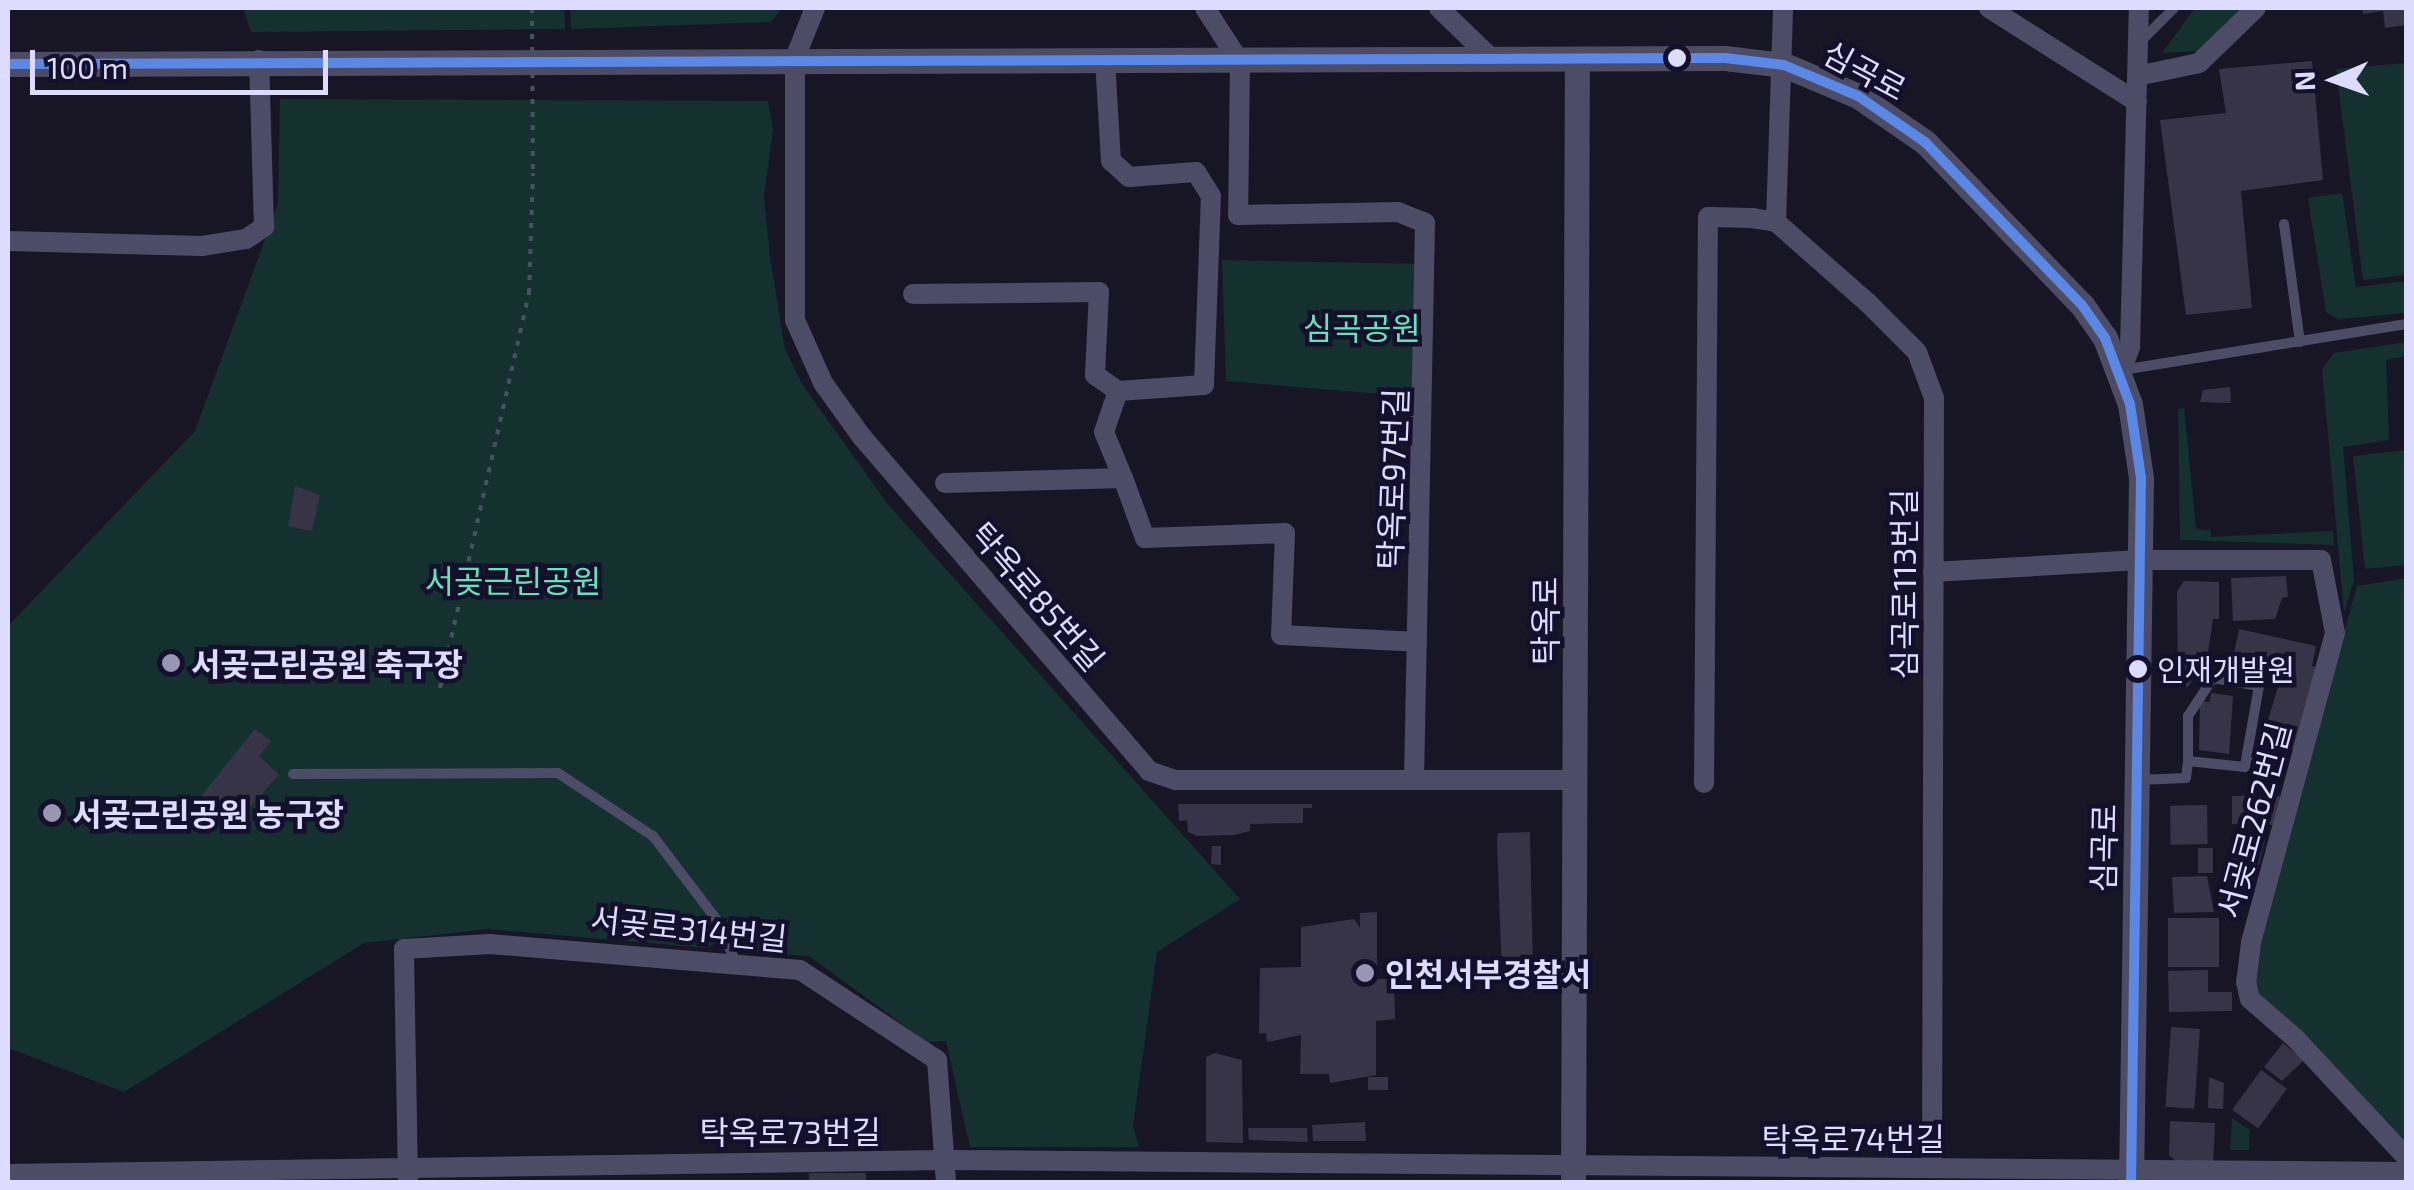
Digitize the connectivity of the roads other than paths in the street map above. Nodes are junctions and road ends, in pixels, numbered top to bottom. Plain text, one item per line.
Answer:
1 (815, 8) edge
2 (1205, 8) edge
3 (1439, 8) edge
4 (1783, 8) edge
5 (1989, 8) edge
6 (2139, 8) edge
7 (2174, 8) edge
8 (2256, 8) edge
9 (2138, 44) junction
10 (795, 58) junction
11 (259, 60) junction
12 (1493, 60) junction
13 (1577, 60) junction
14 (1105, 61) junction
15 (1240, 62) junction
16 (8, 64) edge
17 (1784, 65) junction
18 (2137, 76) junction
19 (2137, 102) junction
20 (1776, 222) junction
21 (2284, 224) dead end
22 (8, 241) edge
23 (913, 294) dead end
24 (2406, 324) edge
25 (2300, 342) junction
26 (2121, 370) junction
27 (1118, 391) junction
28 (1123, 478) junction
29 (945, 483) dead end
30 (2140, 560) junction
31 (1933, 572) junction
32 (1418, 642) junction
33 (2247, 754) junction
34 (2269, 758) dead end
35 (2188, 761) junction
36 (293, 774) dead end
37 (1414, 780) junction
38 (1576, 780) junction
39 (2137, 780) junction
40 (1704, 782) dead end
41 (736, 962) junction
42 (2406, 1158) edge
43 (945, 1160) junction
44 (1932, 1168) junction
45 (2406, 1172) edge
46 (408, 1173) edge
47 (8, 1174) edge
48 (1574, 1174) edge
49 (2131, 1176) edge
50 (2334, 1177) edge
51 (946, 1182) edge

1 - 10 street
2 - 15 street
3 - 12 street
4 - 17 street
5 - 19 street
6 - 9 street
7 - 9 lane
8 - 18 street
9 - 18 street
10 - 11 street, 심곡로
10 - 14 street, 심곡로
10 - 37 street, 탁옥로85번길
11 - 16 street, 심곡로
11 - 22 street
12 - 13 street, 심곡로
12 - 15 street, 심곡로
13 - 17 street, 심곡로
13 - 38 street, 탁옥로
14 - 15 street, 심곡로
14 - 27 street
15 - 32 street, 탁옥로97번길
17 - 20 street
17 - 26 street, 심곡로
18 - 19 street
19 - 26 street
20 - 31 street, 심곡로113번길
20 - 40 street
21 - 25 lane
23 - 27 street
24 - 25 lane
25 - 26 lane
26 - 30 street, 심곡로
27 - 28 street
28 - 29 street
28 - 32 street
30 - 31 street
30 - 39 street, 심곡로
30 - 42 street, 서곶로262번길
31 - 44 street, 심곡로113번길
32 - 37 street, 탁옥로97번길
33 - 34 lane
33 - 35 lane
33 - 35 lane
35 - 39 lane
36 - 41 lane
37 - 38 street, 탁옥로85번길
38 - 48 street, 탁옥로
39 - 49 street, 심곡로
41 - 43 street, 서곶로314번길
41 - 46 street, 서곶로314번길
43 - 46 street, 탁옥로73번길
43 - 48 street, 탁옥로73번길
43 - 51 street, 서곶로314번길
44 - 48 street, 탁옥로74번길
44 - 49 street, 탁옥로74번길
45 - 50 street
46 - 47 street, 탁옥로73번길
49 - 50 street

